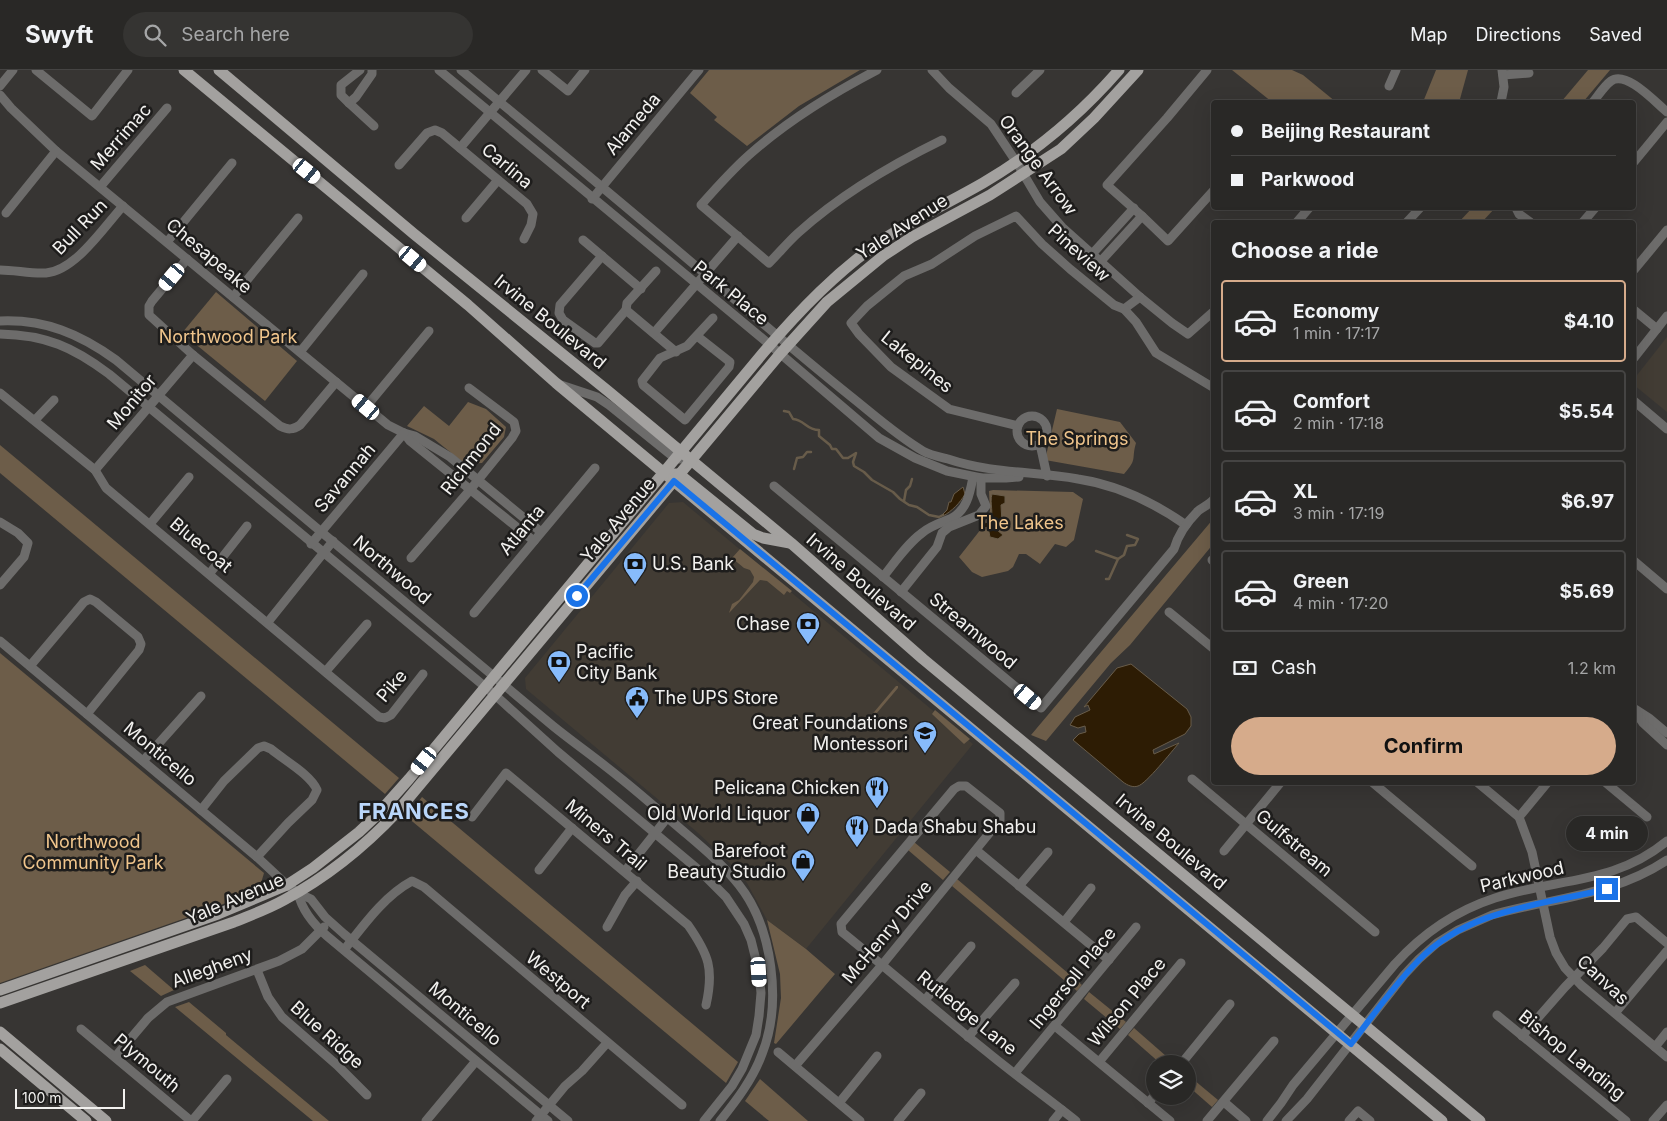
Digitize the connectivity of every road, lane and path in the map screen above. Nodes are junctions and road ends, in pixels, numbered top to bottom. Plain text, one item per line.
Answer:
1 (13, 70) edge
2 (36, 70) edge
3 (128, 70) edge
4 (184, 70) edge
5 (219, 70) edge
6 (360, 70) edge
7 (372, 70) edge
8 (439, 70) edge
9 (461, 70) edge
10 (526, 70) edge
11 (542, 70) edge
12 (585, 70) edge
13 (699, 70) edge
14 (877, 70) edge
15 (932, 70) edge
16 (1040, 70) edge
17 (1119, 70) edge
18 (1138, 70) edge
19 (1207, 70) edge
20 (1396, 70) edge
21 (1503, 73) edge
22 (1529, 73) dead end
23 (0, 86) edge
24 (1389, 86) dead end
25 (1016, 93) dead end
26 (0, 95) edge
27 (1501, 100) edge
28 (1595, 100) edge
29 (349, 102) junction
30 (500, 102) junction
31 (167, 108) dead end
32 (1667, 112) edge
33 (490, 113) junction
34 (1667, 122) edge
35 (374, 126) dead end
36 (942, 140) dead end
37 (460, 148) junction
38 (56, 151) junction
39 (1636, 160) edge
40 (232, 163) dead end
41 (1017, 163) junction
42 (399, 165) dead end
43 (1024, 174) junction
44 (498, 180) junction
45 (100, 187) junction
46 (602, 187) junction
47 (1211, 193) edge
48 (592, 199) junction
49 (122, 206) junction
50 (1134, 208) junction
51 (1307, 210) edge
52 (1418, 210) edge
53 (1517, 210) edge
54 (1594, 210) edge
55 (6, 213) dead end
56 (1016, 216) joint
57 (1142, 216) junction
58 (298, 218) dead end
59 (466, 218) dead end
60 (1299, 220) edge
61 (1409, 220) edge
62 (1527, 220) edge
63 (1585, 220) edge
64 (1667, 230) edge
65 (738, 236) junction
66 (524, 239) dead end
67 (583, 240) dead end
68 (167, 242) junction
69 (1092, 253) junction
70 (602, 256) junction
71 (187, 259) junction
72 (1102, 261) junction
73 (1636, 268) edge
74 (0, 270) edge
75 (656, 271) dead end
76 (363, 274) dead end
77 (705, 274) junction
78 (695, 284) junction
79 (640, 288) junction
80 (233, 297) junction
81 (1140, 297) junction
82 (1124, 309) junction
83 (626, 310) junction
84 (1636, 312) edge
85 (1211, 314) edge
86 (1667, 316) edge
87 (713, 318) dead end
88 (0, 321) edge
89 (1657, 330) junction
90 (429, 332) dead end
91 (654, 333) junction
92 (0, 334) edge
93 (697, 336) junction
94 (774, 341) junction
95 (783, 349) junction
96 (300, 352) junction
97 (676, 352) junction
98 (193, 355) junction
99 (1636, 356) edge
100 (336, 382) junction
101 (556, 383) junction
102 (1211, 386) edge
103 (469, 388) dead end
104 (0, 392) edge
105 (158, 396) junction
106 (54, 400) dead end
107 (1636, 403) edge
108 (149, 407) junction
109 (366, 407) junction
110 (35, 420) junction
111 (1018, 426) junction
112 (1667, 428) edge
113 (404, 433) junction
114 (1040, 444) junction
115 (679, 455) junction
116 (691, 460) junction
117 (595, 468) dead end
118 (96, 470) junction
119 (664, 473) junction
120 (1032, 475) junction
121 (1047, 476) junction
122 (189, 477) dead end
123 (977, 477) junction
124 (676, 478) junction
125 (477, 480) junction
126 (774, 486) dead end
127 (470, 490) junction
128 (1211, 502) edge
129 (0, 522) edge
130 (150, 524) junction
131 (1186, 525) junction
132 (247, 526) dead end
133 (321, 532) junction
134 (541, 532) junction
135 (534, 541) junction
136 (333, 542) junction
137 (791, 543) junction
138 (310, 544) junction
139 (323, 554) junction
140 (411, 558) dead end
141 (1636, 563) edge
142 (210, 573) junction
143 (883, 577) junction
144 (0, 586) edge
145 (1667, 589) edge
146 (901, 592) junction
147 (1169, 612) dead end
148 (474, 613) dead end
149 (268, 622) junction
150 (367, 624) dead end
151 (0, 641) edge
152 (1211, 647) edge
153 (30, 666) junction
154 (326, 671) junction
155 (423, 674) dead end
156 (494, 676) junction
157 (504, 684) junction
158 (484, 687) junction
159 (495, 695) junction
160 (201, 696) dead end
161 (1636, 710) edge
162 (1636, 712) edge
163 (87, 714) junction
164 (385, 718) joint
165 (1667, 733) edge
166 (1667, 744) edge
167 (143, 761) junction
168 (1192, 779) dead end
169 (1278, 785) edge
170 (1376, 785) edge
171 (1481, 785) edge
172 (1545, 785) edge
173 (1609, 785) edge
174 (201, 810) junction
175 (472, 817) dead end
176 (1518, 817) junction
177 (1647, 817) dead end
178 (667, 818) junction
179 (1246, 824) junction
180 (572, 828) junction
181 (654, 832) junction
182 (1667, 841) edge
183 (976, 850) junction
184 (1048, 852) dead end
185 (1224, 852) dead end
186 (258, 857) junction
187 (1667, 860) edge
188 (1472, 866) dead end
189 (539, 870) dead end
190 (625, 871) junction
191 (637, 882) junction
192 (287, 884) junction
193 (1019, 886) junction
194 (1091, 888) dead end
195 (1540, 888) junction
196 (298, 892) junction
197 (1543, 902) junction
198 (330, 922) junction
199 (1064, 922) junction
200 (607, 927) dead end
201 (1136, 927) dead end
202 (840, 928) joint
203 (321, 931) junction
204 (1375, 932) dead end
205 (351, 940) junction
206 (1667, 943) edge
207 (970, 946) dead end
208 (344, 950) junction
209 (1667, 951) edge
210 (1109, 960) junction
211 (1181, 963) dead end
212 (882, 965) junction
213 (258, 970) junction
214 (1574, 978) junction
215 (1015, 983) dead end
216 (0, 990) edge
217 (925, 1000) junction
218 (0, 1003) edge
219 (1230, 1004) dead end
220 (706, 1005) dead end
221 (1615, 1014) junction
222 (1352, 1015) junction
223 (1497, 1015) dead end
224 (1365, 1025) junction
225 (1055, 1026) junction
226 (81, 1029) dead end
227 (0, 1032) edge
228 (1337, 1032) junction
229 (1667, 1032) edge
230 (1522, 1036) junction
231 (968, 1037) junction
232 (1274, 1041) dead end
233 (608, 1042) junction
234 (1351, 1044) junction
235 (1654, 1047) junction
236 (0, 1049) edge
237 (778, 1052) dead end
238 (1188, 1055) edge
239 (877, 1056) dead end
240 (114, 1057) junction
241 (1667, 1057) edge
242 (476, 1061) junction
243 (1099, 1062) junction
244 (794, 1066) junction
245 (1016, 1073) junction
246 (227, 1079) dead end
247 (921, 1093) dead end
248 (368, 1095) dead end
249 (1146, 1101) edge
250 (1224, 1102) junction
251 (839, 1103) junction
252 (549, 1105) junction
253 (682, 1105) dead end
254 (1150, 1105) edge
255 (1667, 1105) edge
256 (1062, 1110) junction
257 (538, 1118) edge
258 (86, 1121) edge
259 (106, 1121) edge
260 (192, 1121) edge
261 (426, 1121) edge
262 (548, 1121) edge
263 (568, 1121) edge
264 (704, 1121) edge
265 (720, 1121) edge
266 (860, 1121) edge
267 (898, 1121) edge
268 (1053, 1121) edge
269 (1076, 1121) edge
270 (1170, 1121) edge
271 (1208, 1121) edge
272 (1246, 1121) edge
273 (1267, 1121) edge
274 (1286, 1121) edge
275 (1349, 1121) edge
276 (1370, 1121) edge
277 (1442, 1121) edge
278 (1480, 1121) edge
279 (1626, 1121) edge
280 (1654, 1121) edge

1 - 23 street
2 - 3 street
4 - 101 main road
5 - 115 main road, Irvine Boulevard
6 - 29 street
7 - 29 street
8 - 33 street, Park Place
9 - 30 street, Park Place
10 - 30 street
11 - 12 street
13 - 46 street, Alameda
14 - 65 street
15 - 41 street, Orange Arrow
16 - 25 street
17 - 41 main road, Yale Avenue
18 - 43 main road, Yale Avenue
19 - 50 street
20 - 24 street
21 - 22 street
21 - 27 street
26 - 38 street, Chesapeake
28 - 32 street
29 - 35 street
30 - 33 street
30 - 46 street, Park Place
31 - 45 street, Merrimac
33 - 37 street
33 - 48 street, Park Place
34 - 39 street
36 - 65 street
37 - 42 street, Carlina
37 - 44 street, Carlina
38 - 45 street, Chesapeake
38 - 55 street
40 - 68 street
41 - 43 street, Orange Arrow
41 - 94 main road, Yale Avenue
43 - 69 street, Orange Arrow
43 - 95 main road, Yale Avenue
44 - 59 street
44 - 66 street, Carlina
45 - 49 street, Chesapeake
46 - 48 street, Alameda
46 - 77 street, Park Place
47 - 57 street
48 - 78 street, Park Place
49 - 68 street, Chesapeake
49 - 74 street, Bull Run
50 - 57 street
50 - 69 street
51 - 60 street
52 - 61 street
53 - 62 street
54 - 63 street
56 - 82 street, Pineview
56 - 111 street, Lakepines
57 - 72 street
58 - 80 street
64 - 73 street
65 - 77 street
67 - 70 street
68 - 71 street, Chesapeake
69 - 72 street, Orange Arrow
70 - 79 street
70 - 83 street
71 - 80 street, Chesapeake
71 - 98 street
72 - 81 street, Orange Arrow
75 - 79 street
76 - 96 street
77 - 78 street
77 - 94 street, Park Place
78 - 91 street
78 - 94 street, Park Place
79 - 83 street
80 - 96 street, Chesapeake
81 - 82 street
81 - 85 street, Orange Arrow
82 - 102 street, Pineview
83 - 91 street
84 - 89 street
86 - 89 street
87 - 93 street
88 - 105 street, Northwood
89 - 99 street
90 - 109 street
91 - 97 street
92 - 108 street, Northwood
93 - 97 street
93 - 97 street
94 - 95 street, Park Place
94 - 115 main road, Yale Avenue
95 - 116 main road, Yale Avenue
95 - 120 street, Park Place
95 - 123 street, Park Place
96 - 100 street, Chesapeake
98 - 100 street
98 - 105 street, Monitor
100 - 109 street, Chesapeake
101 - 115 street
101 - 119 main road
103 - 125 street, Richmond
104 - 110 street, Bluecoat
105 - 108 street, Monitor
105 - 133 street, Northwood
106 - 110 street
107 - 112 street
108 - 118 street, Monitor
108 - 138 street, Northwood
109 - 113 street, Chesapeake
110 - 118 street, Bluecoat
111 - 114 street
111 - 114 street
113 - 125 street, Chesapeake
113 - 127 street, Chesapeake
113 - 133 street, Savannah
114 - 121 street
115 - 116 main road, Irvine Boulevard
115 - 119 main road, Yale Avenue
116 - 124 main road, Yale Avenue
116 - 137 main road, Irvine Boulevard
117 - 134 street, Atlanta
118 - 130 street, Bluecoat
119 - 124 main road
119 - 156 main road, Yale Avenue
120 - 121 street, Park Place
120 - 123 street, Park Place
121 - 131 street, Park Place
122 - 130 street
123 - 143 street
123 - 146 street
124 - 137 main road
124 - 157 main road, Yale Avenue
124 - 228 main road
125 - 127 street, Richmond
125 - 134 street, Chesapeake
126 - 143 street, Streamwood
127 - 135 street, Chesapeake
127 - 140 street, Richmond
128 - 131 street
129 - 144 street
130 - 142 street, Bluecoat
131 - 146 street, Streamwood
132 - 142 street
133 - 136 street, Northwood
133 - 138 street, Savannah
134 - 135 street, Atlanta
135 - 148 street, Atlanta
136 - 139 street, Savannah
136 - 156 street, Northwood
137 - 222 main road, Irvine Boulevard
138 - 139 street, Northwood
139 - 149 street, Savannah
139 - 158 street, Northwood
141 - 145 street
142 - 149 street, Bluecoat
143 - 146 street, Streamwood
147 - 152 street
149 - 154 street, Bluecoat
150 - 154 street
151 - 153 street, Monticello
153 - 163 street, Monticello
153 - 163 street
154 - 164 street, Bluecoat
155 - 164 street, Pike
156 - 157 street, Northwood
156 - 158 main road, Yale Avenue
157 - 159 main road, Yale Avenue
157 - 178 street, Northwood
158 - 159 street, Northwood
158 - 192 main road, Yale Avenue
159 - 181 street, Northwood
159 - 196 main road, Yale Avenue
160 - 167 street
161 - 165 street
162 - 166 street
163 - 167 street, Monticello
167 - 174 street, Monticello
168 - 179 street, Gulfstream
169 - 179 street
170 - 188 street
171 - 176 street, Canvas
172 - 176 street
173 - 177 street
174 - 186 street, Monticello
174 - 186 street
175 - 180 street, Miners Trail
176 - 195 street, Canvas
178 - 181 street
178 - 265 street, Northwood
179 - 185 street
179 - 204 street, Gulfstream
180 - 189 street
180 - 190 street, Miners Trail
181 - 190 street
181 - 264 street, Northwood
182 - 195 street, Parkwood
183 - 193 street
183 - 202 street, McHenry Drive
183 - 212 street, McHenry Drive
184 - 193 street
186 - 192 street, Monticello
187 - 197 street, Parkwood
190 - 191 street, Miners Trail
191 - 200 street
191 - 220 street, Miners Trail
192 - 196 street, Monticello
192 - 216 main road, Yale Avenue
193 - 199 street
194 - 199 street
195 - 197 street, Canvas
195 - 222 street, Parkwood
196 - 198 street, Monticello
196 - 203 street, Monticello
196 - 218 main road, Yale Avenue
197 - 214 street, Canvas
197 - 224 street, Parkwood
198 - 203 street, Allegheny
198 - 205 street, Monticello
199 - 210 street
201 - 210 street, Ingersoll Place
202 - 212 street, Rutledge Lane
203 - 208 street, Monticello
203 - 213 street, Allegheny
205 - 208 street
205 - 233 street, Westport
205 - 252 street, Monticello
206 - 214 street
207 - 217 street
208 - 242 street, Monticello
209 - 221 street
210 - 225 street, Ingersoll Place
211 - 243 street, Wilson Place
212 - 217 street, Rutledge Lane
212 - 244 street, McHenry Drive
213 - 240 street, Allegheny
213 - 248 street, Blue Ridge
214 - 221 street, Canvas
214 - 230 street
215 - 231 street
217 - 231 street, Rutledge Lane
219 - 238 street
221 - 235 street, Canvas
222 - 224 main road, Irvine Boulevard
222 - 228 street, Parkwood
223 - 230 street, Bishop Landing
224 - 234 street, Parkwood
224 - 278 main road, Irvine Boulevard
225 - 243 street
225 - 245 street, Ingersoll Place
226 - 240 street, Plymouth
227 - 259 main road
228 - 234 main road
228 - 273 street, Parkwood
229 - 235 street
230 - 279 street, Bishop Landing
231 - 245 street, Rutledge Lane
232 - 250 street
233 - 252 street
233 - 253 street, Westport
234 - 274 street, Parkwood
234 - 277 main road
235 - 241 street, Canvas
236 - 258 main road
237 - 244 street
239 - 251 street
240 - 260 street, Plymouth
242 - 257 street, Monticello
242 - 261 street
243 - 249 street
244 - 251 street
245 - 256 street, Rutledge Lane
246 - 260 street
247 - 267 street
250 - 271 street
250 - 272 street
251 - 266 street
252 - 257 street
252 - 263 street, Monticello
254 - 270 street
255 - 280 street
256 - 268 street
256 - 269 street, Rutledge Lane
257 - 262 street, Monticello
275 - 276 street

